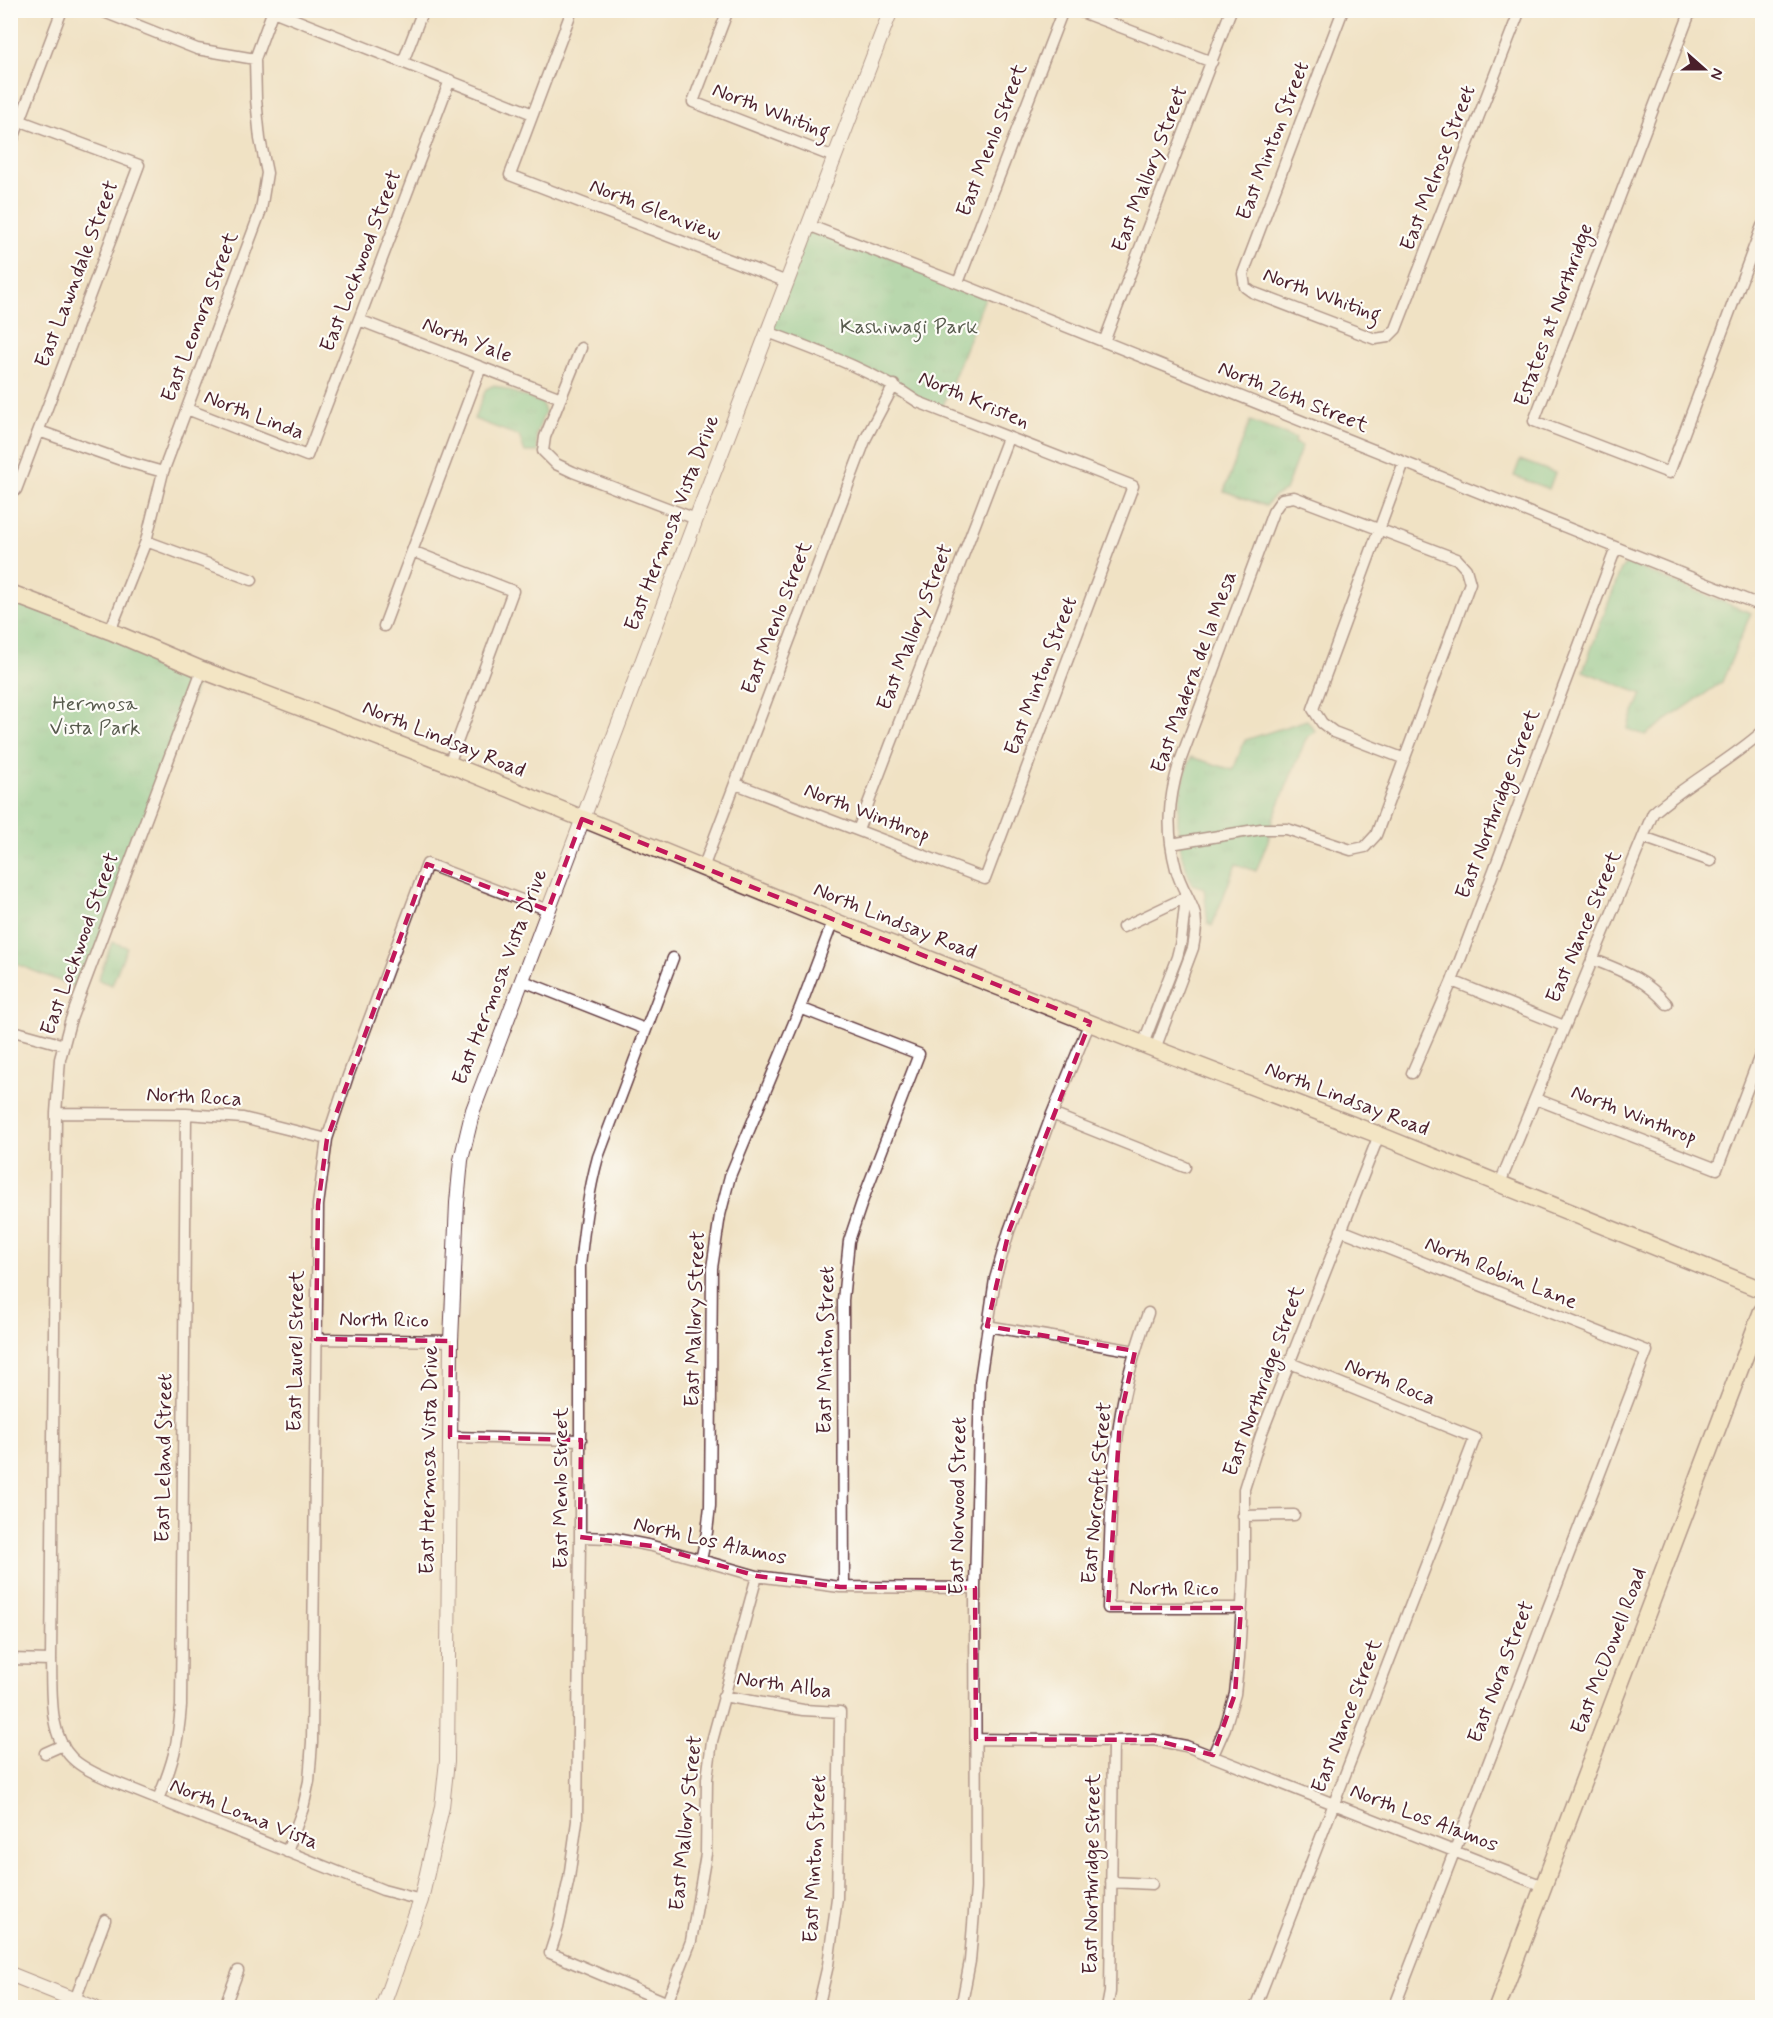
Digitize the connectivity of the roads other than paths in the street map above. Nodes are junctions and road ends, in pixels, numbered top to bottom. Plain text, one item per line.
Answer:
1 (62, 10) edge
2 (99, 10) edge
3 (423, 10) edge
4 (572, 10) edge
5 (728, 10) edge
6 (891, 10) edge
7 (1063, 10) edge
8 (1076, 10) edge
9 (1231, 10) edge
10 (1343, 10) edge
11 (1520, 10) edge
12 (1690, 10) edge
13 (273, 11) edge
14 (255, 59) junction
15 (404, 62) junction
16 (1212, 62) junction
17 (450, 80) junction
18 (533, 114) junction
19 (21, 121) junction
20 (10, 147) edge
21 (834, 157) junction
22 (808, 225) junction
23 (1762, 226) edge
24 (787, 282) junction
25 (958, 283) junction
26 (1245, 287) joint
27 (359, 320) junction
28 (768, 332) junction
29 (1388, 337) joint
30 (1104, 342) junction
31 (581, 348) dead end
32 (482, 367) junction
33 (894, 385) junction
34 (561, 398) junction
35 (187, 410) junction
36 (39, 431) junction
37 (1008, 438) junction
38 (307, 456) joint
39 (1404, 462) junction
40 (163, 472) junction
41 (1133, 486) joint
42 (16, 490) dead end
43 (696, 519) junction
44 (1378, 530) junction
45 (146, 540) junction
46 (1616, 548) junction
47 (412, 551) junction
48 (252, 580) dead end
49 (10, 593) edge
50 (1761, 603) edge
51 (384, 626) dead end
52 (110, 631) junction
53 (202, 670) junction
54 (1762, 732) edge
55 (1406, 759) junction
56 (448, 764) junction
57 (736, 784) junction
58 (582, 819) junction
59 (858, 830) junction
60 (1643, 837) junction
61 (1171, 844) junction
62 (1711, 861) dead end
63 (703, 868) junction
64 (985, 879) joint
65 (1186, 897) junction
66 (548, 910) junction
67 (833, 921) junction
68 (1123, 927) dead end
69 (673, 958) dead end
70 (1592, 959) junction
71 (521, 980) junction
72 (1452, 981) junction
73 (1667, 1004) dead end
74 (800, 1008) junction
75 (1090, 1022) junction
76 (1564, 1026) junction
77 (645, 1029) junction
78 (10, 1030) edge
79 (64, 1045) junction
80 (1149, 1046) junction
81 (1762, 1050) edge
82 (1413, 1073) dead end
83 (1536, 1099) junction
84 (56, 1113) junction
85 (186, 1114) junction
86 (1052, 1114) junction
87 (1380, 1135) junction
88 (327, 1139) junction
89 (1185, 1167) dead end
90 (1500, 1183) junction
91 (1341, 1230) junction
92 (1762, 1290) edge
93 (1762, 1311) edge
94 (1148, 1313) dead end
95 (987, 1326) junction
96 (316, 1339) junction
97 (451, 1341) junction
98 (1135, 1351) junction
99 (1647, 1351) joint
100 (1290, 1363) junction
101 (450, 1437) junction
102 (1475, 1438) joint
103 (581, 1440) junction
104 (1294, 1515) dead end
105 (1243, 1516) junction
106 (580, 1537) junction
107 (700, 1560) junction
108 (757, 1576) junction
109 (844, 1587) junction
110 (975, 1588) junction
111 (1108, 1608) joint
112 (1241, 1608) junction
113 (10, 1659) edge
114 (51, 1660) junction
115 (723, 1696) junction
116 (840, 1712) joint
117 (976, 1739) junction
118 (1113, 1742) junction
119 (63, 1745) junction
120 (45, 1753) dead end
121 (1213, 1755) junction
122 (158, 1799) junction
123 (1334, 1804) junction
124 (1453, 1851) junction
125 (287, 1852) junction
126 (1111, 1882) junction
127 (1152, 1884) dead end
128 (1543, 1886) junction
129 (422, 1900) junction
130 (105, 1920) dead end
131 (238, 1971) dead end
132 (10, 1974) edge
133 (75, 2000) junction
134 (667, 2002) junction
135 (95, 2007) edge
136 (224, 2007) edge
137 (382, 2007) edge
138 (680, 2007) edge
139 (818, 2007) edge
140 (960, 2007) edge
141 (1107, 2007) edge
142 (1255, 2007) edge
143 (1394, 2007) edge
144 (1497, 2007) edge

1 - 19 street
2 - 14 street
3 - 15 street
4 - 18 street
5 - 21 street, North Whiting
6 - 21 street, East Hermosa Vista Drive
7 - 25 street, East Menlo Street
8 - 16 street
9 - 16 street, East Mallory Street
10 - 26 street, East Minton Street
11 - 29 street, East Melrose Street
12 - 23 street, Estates at Northridge
13 - 14 street, East Leonora Street
13 - 15 street
14 - 35 street, East Leonora Street
15 - 17 street
16 - 30 street, East Mallory Street
17 - 18 street
17 - 27 street, East Lockwood Street
18 - 24 street, North Glenview
19 - 20 street
19 - 36 street, East Lawndale Street
21 - 22 street, East Hermosa Vista Drive
22 - 24 street, East Hermosa Vista Drive
22 - 25 street, North 26th Street
24 - 28 street, East Hermosa Vista Drive
25 - 30 street, North 26th Street
26 - 29 street, North Whiting
27 - 32 street, North Yale
27 - 38 street, East Lockwood Street
28 - 33 street, North Kristen
28 - 43 street, East Hermosa Vista Drive
30 - 39 street, North 26th Street
31 - 34 street
32 - 34 street, North Yale
32 - 47 street
33 - 37 street, North Kristen
33 - 57 street, East Menlo Street
34 - 43 street
35 - 38 street, North Linda
35 - 40 street, East Leonora Street
36 - 40 street
36 - 42 street, East Lawndale Street
37 - 41 street, North Kristen
37 - 59 street, East Mallory Street
39 - 44 street
39 - 46 street, North 26th Street
40 - 45 street, East Leonora Street
41 - 64 street, East Minton Street
43 - 58 street, East Hermosa Vista Drive
44 - 55 street
44 - 55 street
44 - 61 street, East Madera de la Mesa
45 - 48 street
45 - 52 street, East Leonora Street
46 - 50 street, North 26th Street
46 - 72 street, East Northridge Street
47 - 51 street
47 - 56 street
49 - 52 main road, North Lindsay Road
52 - 53 main road, North Lindsay Road
53 - 56 main road, North Lindsay Road
53 - 79 street, East Lockwood Street
54 - 60 street, East Nance Street
55 - 61 street
56 - 58 main road, North Lindsay Road
57 - 59 street, North Winthrop
57 - 63 street, East Menlo Street
58 - 63 main road, North Lindsay Road
58 - 66 street, East Hermosa Vista Drive
59 - 64 street, North Winthrop
60 - 62 street
60 - 70 street, East Nance Street
61 - 65 street, East Madera de la Mesa
63 - 67 main road, North Lindsay Road
65 - 68 street
65 - 80 street, East Madera de la Mesa
66 - 71 street, East Hermosa Vista Drive
66 - 88 street, East Laurel Street
67 - 74 street, East Mallory Street
67 - 75 main road, North Lindsay Road
69 - 77 street, East Menlo Street
70 - 73 street
70 - 76 street, East Nance Street
71 - 77 street
71 - 97 street, East Hermosa Vista Drive
72 - 76 street
72 - 82 street, East Northridge Street
74 - 107 street, East Mallory Street
74 - 109 street, East Minton Street
75 - 80 main road, North Lindsay Road
75 - 86 street, East Norwood Street
76 - 83 street, East Nance Street
77 - 103 street, East Menlo Street
78 - 79 street
79 - 84 street, East Lockwood Street
80 - 87 main road, North Lindsay Road
81 - 83 street, North Winthrop
83 - 90 street, East Nance Street
84 - 85 street, North Roca
84 - 114 street, East Lockwood Street
85 - 88 street, North Roca
85 - 122 street, East Leland Street
86 - 89 street
86 - 95 street, East Norwood Street
87 - 90 main road, North Lindsay Road
87 - 91 street, East Northridge Street
88 - 96 street, East Laurel Street
90 - 92 main road, North Lindsay Road
91 - 99 street, North Robin Lane
91 - 100 street, East Northridge Street
93 - 128 main road, East McDowell Road
94 - 98 street, East Norcroft Street
95 - 98 street
95 - 110 street, East Norwood Street
96 - 97 street, North Rico
96 - 125 street, East Laurel Street
97 - 101 street, East Hermosa Vista Drive
98 - 111 street, East Norcroft Street
99 - 124 street, East Nora Street
100 - 102 street, North Roca
100 - 105 street, East Northridge Street
101 - 103 street
101 - 129 street, East Hermosa Vista Drive
102 - 123 street, East Nance Street
103 - 106 street, East Menlo Street
104 - 105 street
105 - 112 street, East Northridge Street
106 - 107 street, North Los Alamos
106 - 134 street, East Menlo Street
107 - 108 street, North Los Alamos
108 - 109 street, North Los Alamos
108 - 115 street, East Mallory Street
109 - 110 street, North Los Alamos
110 - 117 street, East Norwood Street
111 - 112 street, North Rico
112 - 121 street, East Northridge Street
113 - 114 street
114 - 119 street, East Lockwood Street
115 - 116 street, North Alba
115 - 134 street, East Mallory Street
116 - 139 street, East Minton Street
117 - 118 street, North Los Alamos
117 - 140 street, East Norwood Street
118 - 121 street, North Los Alamos
118 - 126 street, East Northridge Street
119 - 120 street
119 - 122 street, North Loma Vista
121 - 123 street, North Los Alamos
122 - 125 street, North Loma Vista
123 - 124 street, North Los Alamos
123 - 142 street, East Nance Street
124 - 128 street, North Los Alamos
124 - 143 street, East Nora Street
125 - 129 street, North Loma Vista
126 - 127 street
126 - 141 street, East Northridge Street
128 - 144 main road, East McDowell Road
129 - 137 street, East Hermosa Vista Drive
130 - 133 street
131 - 136 street
132 - 133 street
133 - 135 street
134 - 138 street

